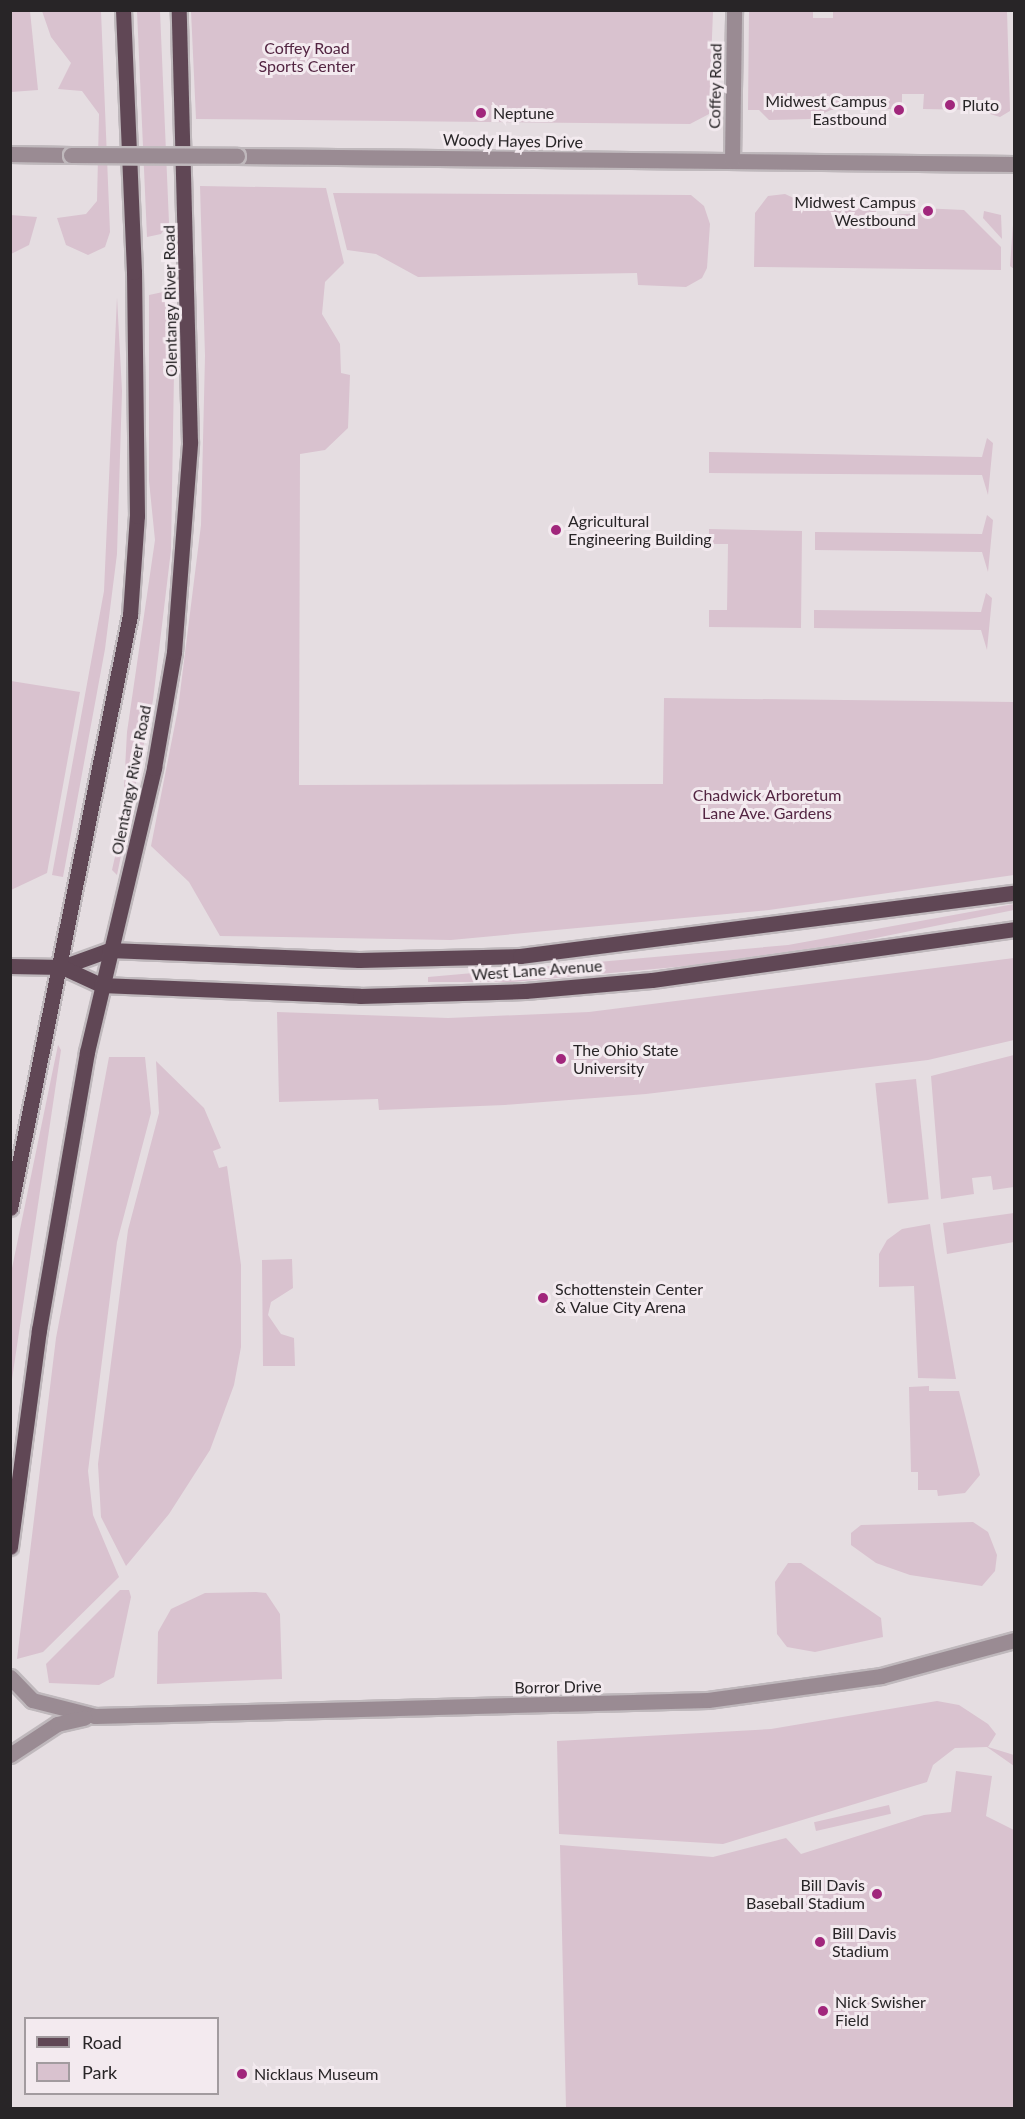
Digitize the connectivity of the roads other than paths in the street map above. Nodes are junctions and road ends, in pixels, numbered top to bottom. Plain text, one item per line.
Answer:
1 (123, 10) edge
2 (179, 10) edge
3 (734, 10) edge
4 (15, 154) edge
5 (732, 161) junction
6 (1014, 164) edge
7 (1014, 893) edge
8 (1014, 929) edge
9 (110, 950) junction
10 (10, 966) edge
11 (63, 967) junction
12 (101, 985) junction
13 (10, 1208) edge
14 (10, 1547) edge
15 (1014, 1641) edge
16 (10, 1677) edge
17 (95, 1716) junction
18 (10, 1755) edge

1 - 11 main road, Olentangy River Road
2 - 9 main road, Olentangy River Road
3 - 5 street, Coffey Road
4 - 5 street, Woody Hayes Drive, bridge
5 - 6 street, Woody Hayes Drive
7 - 9 main road, West Lane Avenue
8 - 12 main road, West Lane Avenue
9 - 11 main road, West Lane Avenue
9 - 12 main road, Olentangy River Road
10 - 11 main road, West Lane Avenue
11 - 12 main road, West Lane Avenue
11 - 13 main road, Olentangy River Road
12 - 14 main road, Olentangy River Road
15 - 17 street, Borror Drive
16 - 17 street
17 - 18 street

